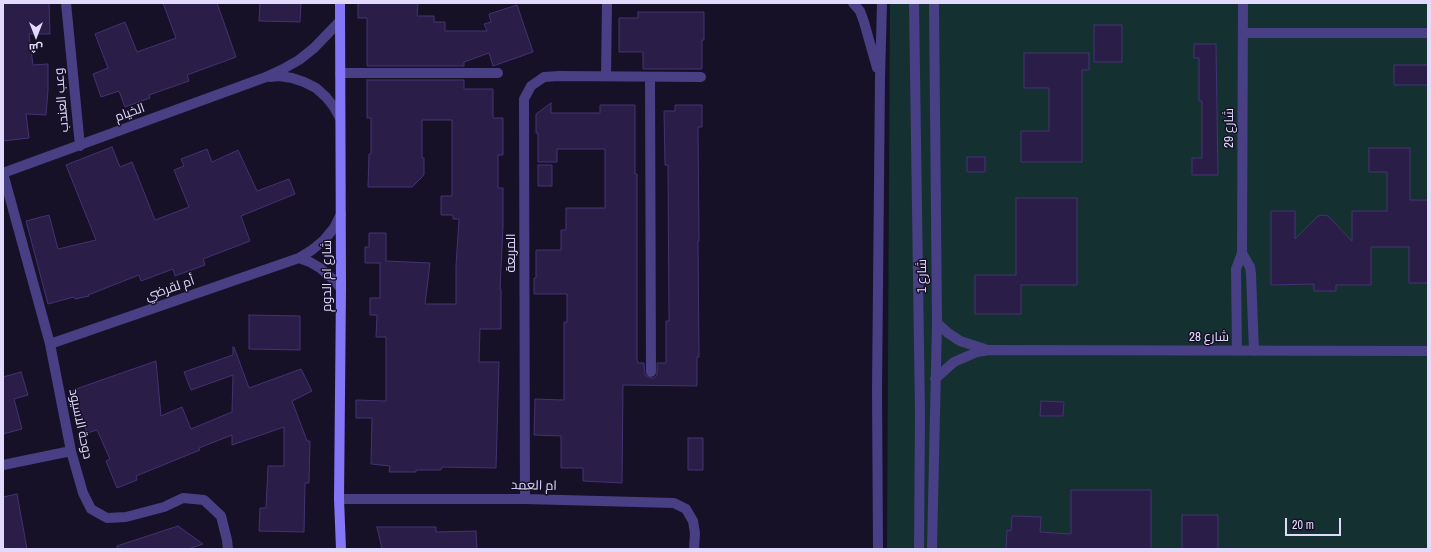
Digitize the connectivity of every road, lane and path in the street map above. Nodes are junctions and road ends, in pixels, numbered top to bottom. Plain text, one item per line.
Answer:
1 (66, 3) edge
2 (340, 3) edge
3 (607, 3) edge
4 (853, 3) edge
5 (882, 3) edge
6 (914, 3) edge
7 (934, 3) edge
8 (1243, 3) edge
9 (340, 21) junction
10 (1243, 33) junction
11 (1428, 33) edge
12 (340, 73) junction
13 (498, 73) dead end
14 (606, 76) junction
15 (266, 77) junction
16 (650, 77) junction
17 (701, 77) dead end
18 (880, 78) junction
19 (340, 118) junction
20 (80, 146) junction
21 (3, 173) edge
22 (341, 214) junction
23 (1242, 253) junction
24 (299, 258) junction
25 (341, 289) junction
26 (937, 323) junction
27 (50, 344) junction
28 (989, 350) junction
29 (1237, 351) junction
30 (1254, 351) junction
31 (1428, 351) edge
32 (651, 372) dead end
33 (935, 379) junction
34 (71, 451) junction
35 (3, 465) edge
36 (339, 499) junction
37 (525, 499) junction
38 (228, 549) edge
39 (341, 549) edge
40 (694, 549) edge
41 (878, 549) edge
42 (919, 549) edge
43 (932, 549) edge

1 - 20 street, وعب العندب
2 - 9 street, شارع ام الدوم
3 - 14 street
4 - 18 street
5 - 18 street
6 - 42 street, شارع 1
7 - 26 street, شارع 1
8 - 10 street, شارع 29
9 - 12 street, شارع ام الدوم
9 - 15 street, الخيام
10 - 11 street
10 - 23 street, شارع 29
12 - 13 street
12 - 19 street, شارع ام الدوم
14 - 16 street, المربعة
14 - 37 street, المربعة
15 - 19 street, الخيام
15 - 20 street, الخيام
16 - 17 street, المربعة
16 - 32 street
18 - 41 street
19 - 22 street, شارع ام الدوم
20 - 21 street, الخيام
21 - 27 street, دوحة الاسيود
22 - 24 street, أم لقرضي
22 - 25 street, شارع ام الدوم
23 - 29 street, شارع 29
23 - 30 street, شارع 29
24 - 25 street
24 - 27 street, أم لقرضي
25 - 36 street, شارع ام الدوم
26 - 28 street, شارع 28
26 - 33 street, شارع 1
27 - 34 street, دوحة الاسيود
28 - 29 street, شارع 28
28 - 33 street, شارع 28
29 - 30 street, شارع 28
30 - 31 street, شارع 28
33 - 43 street, شارع 1
34 - 35 street
34 - 38 street, دوحة الاسيود
36 - 37 street, ام العمد
36 - 39 street, شارع ام الدوم
37 - 40 street, ام العمد

